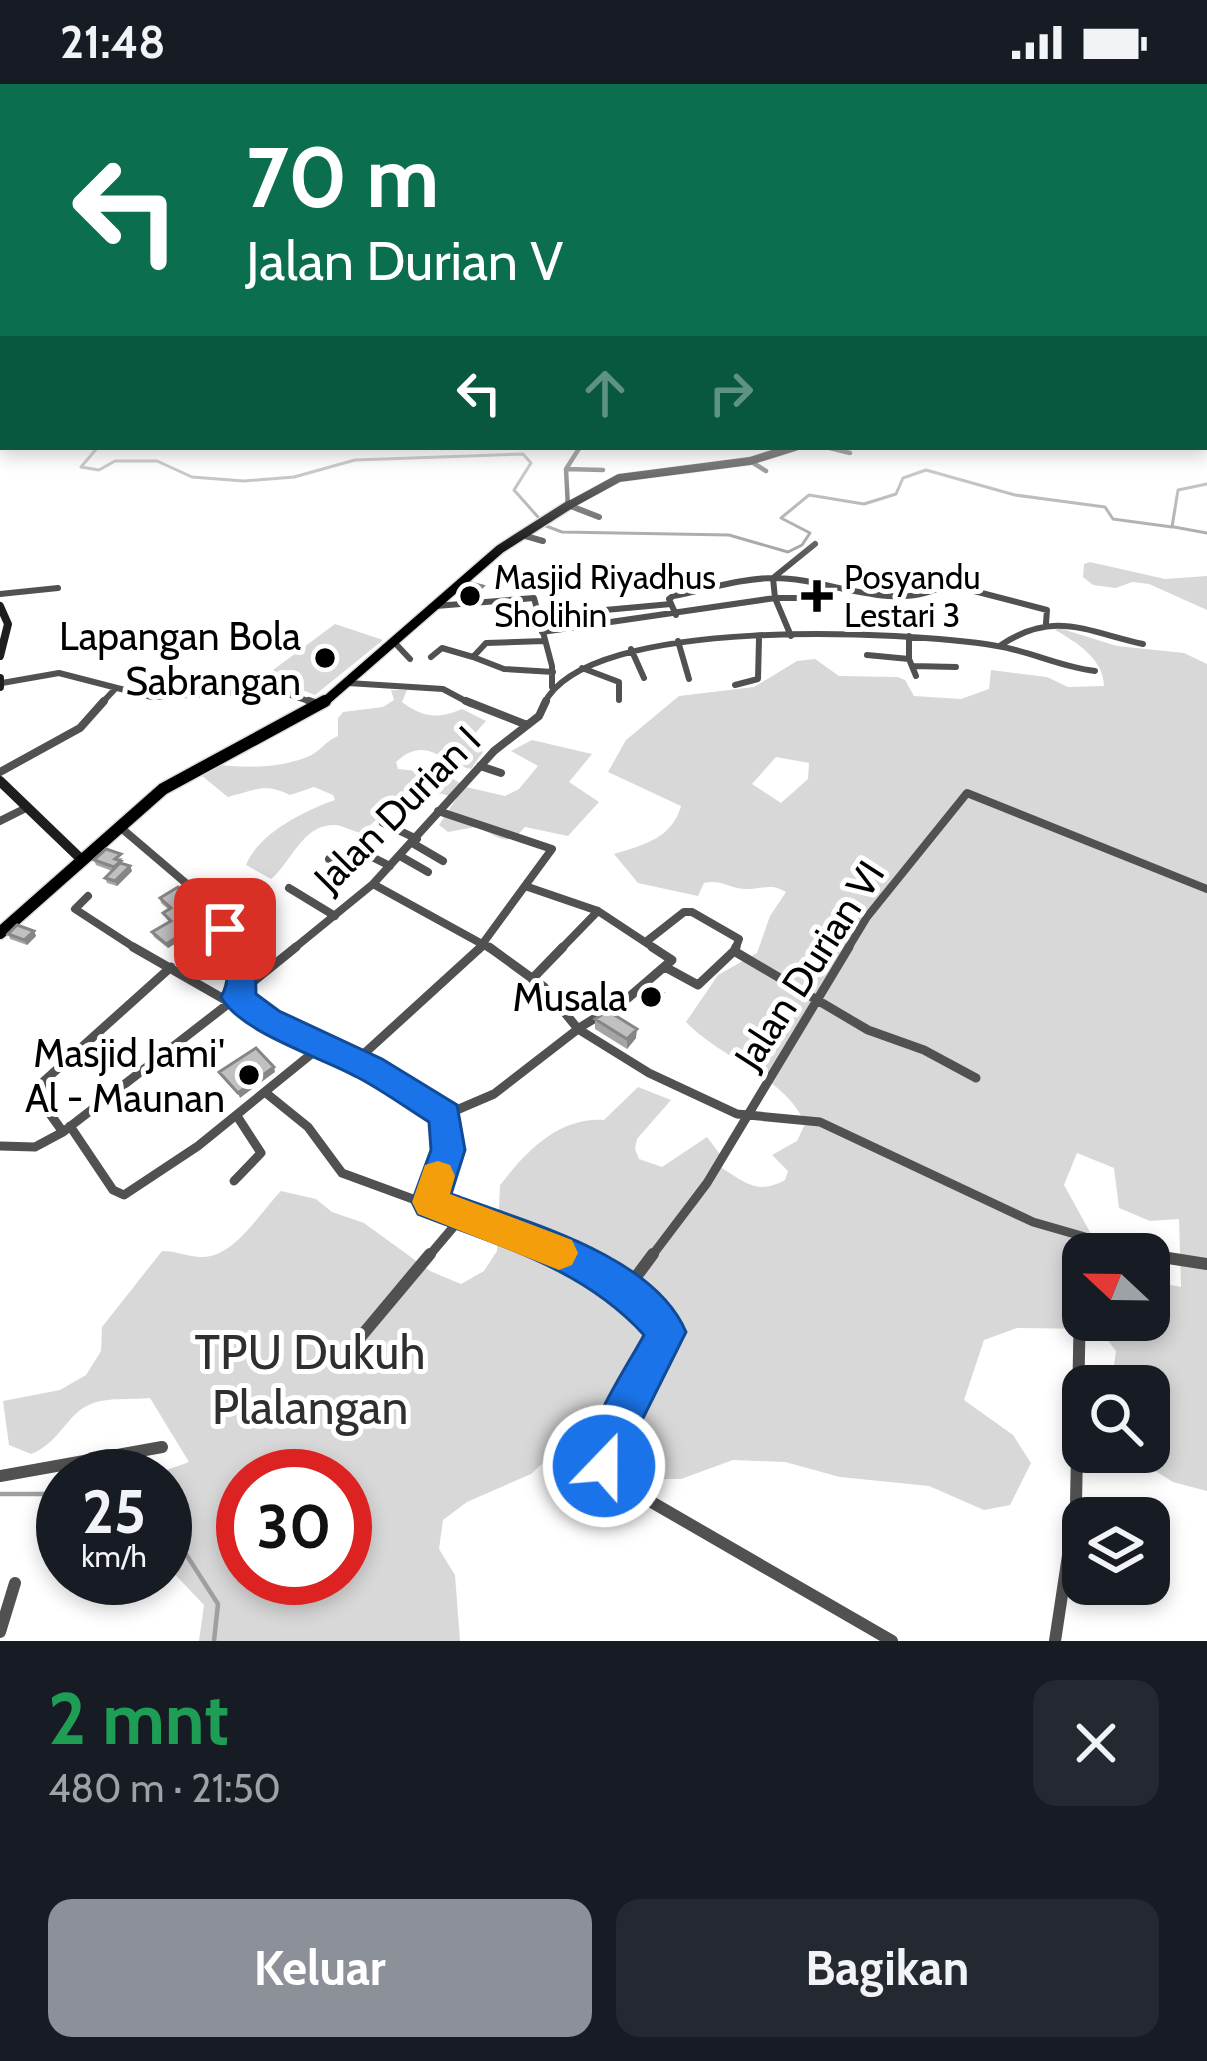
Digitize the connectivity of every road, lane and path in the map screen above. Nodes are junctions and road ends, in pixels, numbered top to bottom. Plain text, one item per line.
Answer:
1 (577, 450) edge
2 (784, 450) edge
3 (838, 450) edge
4 (850, 453) dead end
5 (750, 460) junction
6 (566, 469) junction
7 (603, 470) dead end
8 (766, 471) dead end
9 (568, 509) junction
10 (598, 517) dead end
11 (520, 534) junction
12 (543, 541) dead end
13 (814, 544) dead end
14 (772, 578) junction
15 (58, 588) dead end
16 (0, 594) edge
17 (775, 598) junction
18 (807, 598) dead end
19 (671, 604) junction
20 (0, 606) edge
21 (436, 606) junction
22 (676, 615) junction
23 (539, 616) junction
24 (1046, 623) junction
25 (791, 636) junction
26 (909, 636) junction
27 (543, 637) junction
28 (759, 639) junction
29 (678, 641) junction
30 (394, 642) junction
31 (1143, 644) dead end
32 (1000, 646) junction
33 (631, 650) junction
34 (867, 655) dead end
35 (0, 656) edge
36 (430, 656) dead end
37 (472, 657) junction
38 (410, 659) dead end
39 (911, 663) junction
40 (956, 667) dead end
41 (582, 668) junction
42 (1095, 670) dead end
43 (553, 672) junction
44 (916, 676) dead end
45 (644, 678) dead end
46 (688, 679) dead end
47 (0, 683) edge
48 (348, 683) junction
49 (735, 686) dead end
50 (553, 688) junction
51 (115, 689) junction
52 (619, 700) dead end
53 (320, 706) junction
54 (528, 725) junction
55 (480, 766) junction
56 (501, 773) dead end
57 (0, 777) edge
58 (29, 806) junction
59 (438, 811) junction
60 (0, 821) edge
61 (383, 823) dead end
62 (119, 826) junction
63 (416, 841) junction
64 (400, 856) junction
65 (81, 859) junction
66 (329, 859) dead end
67 (443, 860) dead end
68 (390, 866) junction
69 (428, 872) dead end
70 (373, 884) junction
71 (525, 886) junction
72 (289, 888) dead end
73 (1207, 889) edge
74 (88, 896) dead end
75 (602, 913) junction
76 (334, 916) junction
77 (0, 933) edge
78 (646, 941) junction
79 (484, 944) junction
80 (734, 951) junction
81 (171, 967) junction
82 (665, 967) junction
83 (532, 979) junction
84 (236, 996) junction
85 (819, 1002) junction
86 (578, 1029) junction
87 (320, 1047) junction
88 (356, 1061) junction
89 (976, 1078) dead end
90 (266, 1093) junction
91 (445, 1115) junction
92 (748, 1115) junction
93 (237, 1116) junction
94 (66, 1129) junction
95 (0, 1146) edge
96 (234, 1181) dead end
97 (430, 1202) junction
98 (460, 1218) junction
99 (1068, 1233) edge
100 (1170, 1258) edge
101 (1207, 1264) edge
102 (627, 1289) junction
103 (1079, 1341) edge
104 (353, 1346) dead end
105 (162, 1447) dead end
106 (0, 1476) edge
107 (15, 1583) dead end
108 (0, 1632) edge
109 (892, 1641) edge
110 (1055, 1641) edge

1 - 6 street
2 - 5 main road
3 - 4 street
5 - 8 street
5 - 9 main road
6 - 7 street
6 - 9 street
9 - 10 street
9 - 11 main road
11 - 12 street
11 - 21 main road
13 - 14 street
14 - 17 street
14 - 19 street
14 - 24 street
15 - 16 street
17 - 18 street
17 - 22 street
17 - 25 street
19 - 22 street
19 - 23 street
20 - 35 main road
21 - 23 street
21 - 30 main road
22 - 27 street
23 - 27 street
24 - 31 street
24 - 32 street
25 - 26 street
25 - 28 street
26 - 32 street
26 - 39 street
27 - 37 street
27 - 43 street
28 - 29 street
28 - 49 street
29 - 33 street
29 - 46 street
30 - 38 street
30 - 48 main road
32 - 42 street
33 - 41 street
33 - 45 street
34 - 39 street
36 - 37 street
37 - 43 street
39 - 40 street
39 - 44 street
41 - 50 street
41 - 52 street
43 - 50 street
47 - 51 street
48 - 53 main road
48 - 54 street
50 - 54 street, Jalan Durian I
51 - 53 street
51 - 57 street
53 - 62 main road
54 - 55 street, Jalan Durian I
55 - 56 street
55 - 59 street, Jalan Durian I
57 - 58 main road
58 - 60 street
58 - 65 main road
59 - 63 street, Jalan Durian I
59 - 71 street
61 - 63 street
62 - 65 main road
62 - 84 street
63 - 64 street, Jalan Durian I
63 - 67 street
64 - 68 street, Jalan Durian I
64 - 69 street
65 - 77 main road
66 - 68 street
68 - 70 street, Jalan Durian I
70 - 76 street, Jalan Durian I
70 - 79 street
71 - 75 street
71 - 79 street
72 - 76 street
73 - 85 street, Jalan Durian VI
74 - 81 street
75 - 78 street
75 - 83 street
76 - 84 street, Jalan Durian I
78 - 80 street
78 - 82 street
79 - 83 street
79 - 88 street
80 - 82 street
80 - 85 street
81 - 84 street
81 - 94 street
82 - 86 street
83 - 86 street
84 - 87 street
84 - 94 street, Jalan Durian I
85 - 89 street
85 - 92 street, Jalan Durian VI
86 - 91 street
86 - 92 street
87 - 88 street
87 - 90 street
88 - 91 street
90 - 93 street
90 - 97 street
91 - 97 street
92 - 99 street
92 - 102 street, Jalan Durian VI
93 - 94 street
93 - 96 street
94 - 95 street
97 - 98 street
98 - 102 street
98 - 104 street
100 - 101 street
102 - 109 street
103 - 110 street
105 - 106 street
107 - 108 street

